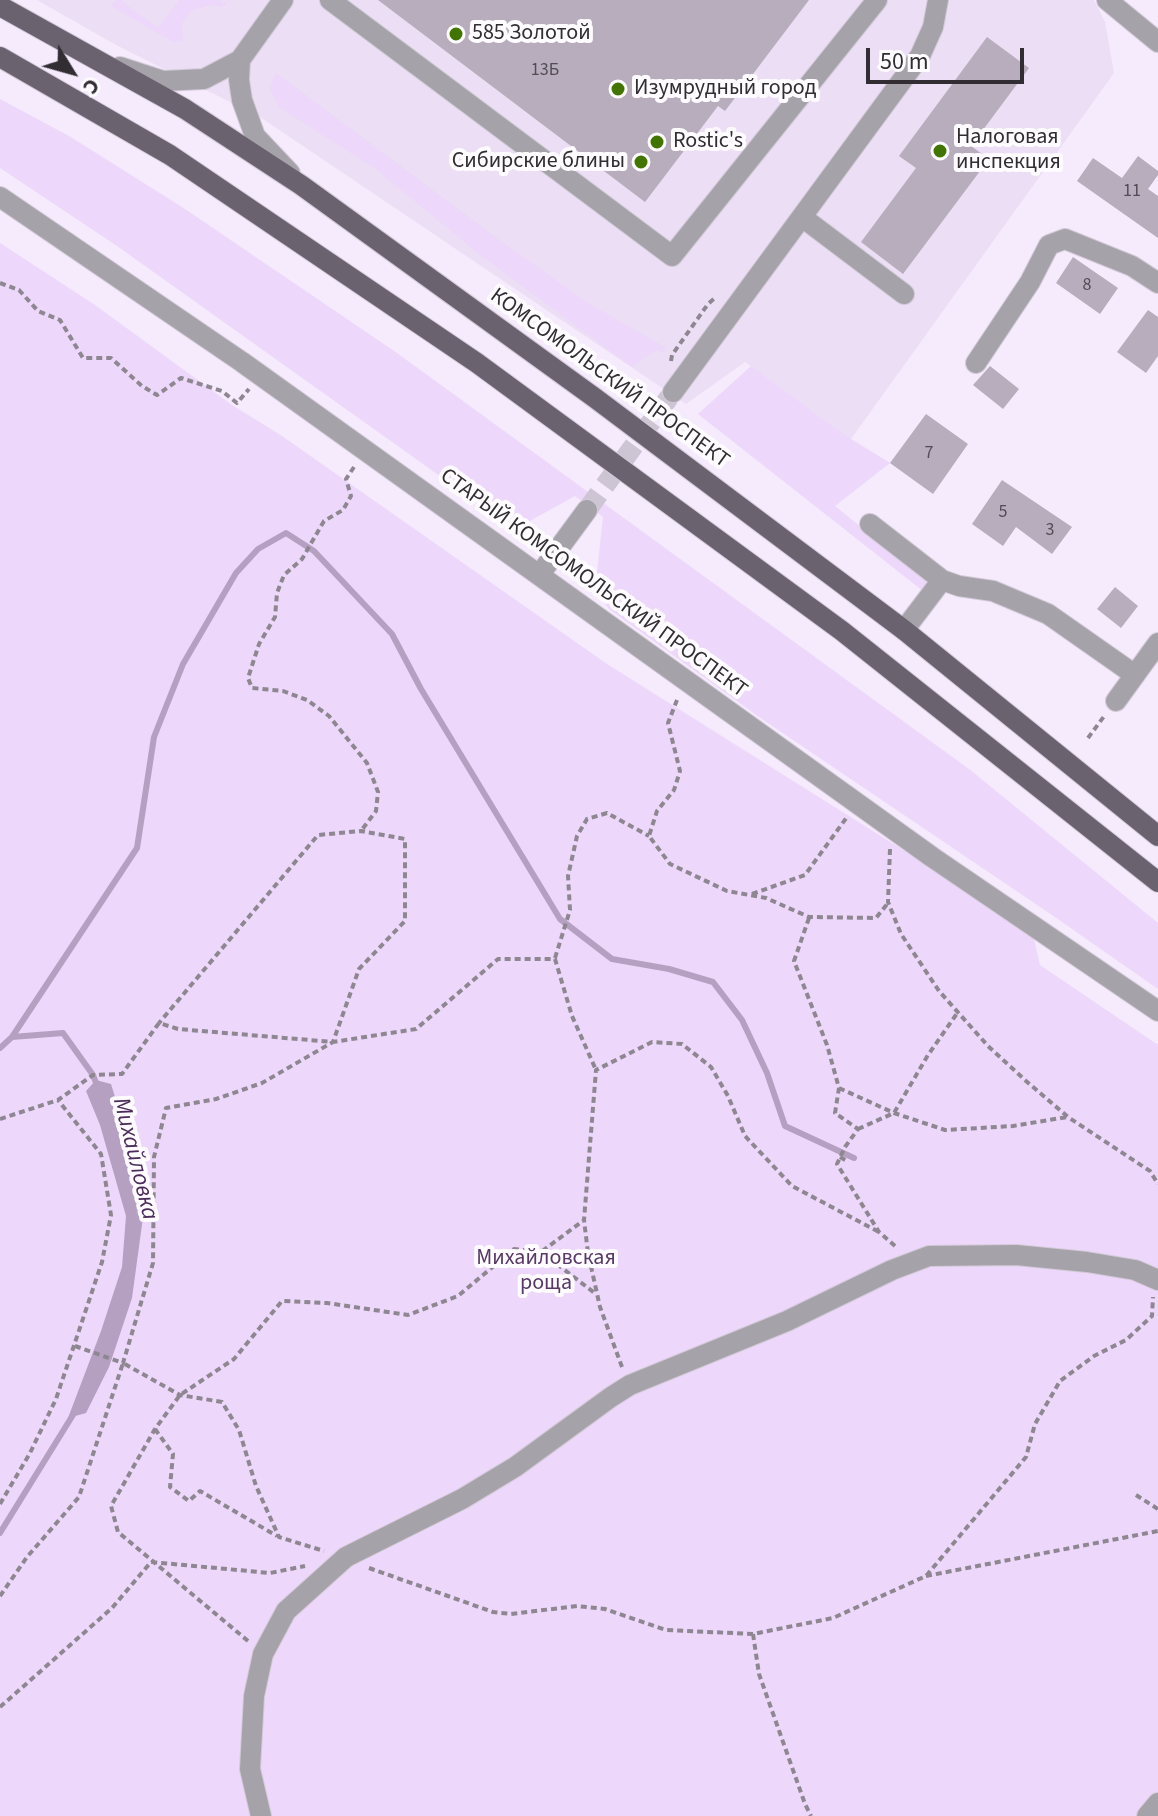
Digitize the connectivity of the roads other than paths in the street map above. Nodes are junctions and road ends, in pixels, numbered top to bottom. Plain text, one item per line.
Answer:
1 (283, 0) edge
2 (330, 0) edge
3 (919, 0) edge
4 (938, 0) edge
5 (1107, 0) edge
6 (878, 1) edge
7 (0, 6) edge
8 (933, 27) junction
9 (1158, 42) edge
10 (0, 57) edge
11 (97, 59) junction
12 (240, 60) junction
13 (301, 185) junction
14 (0, 197) edge
15 (802, 217) junction
16 (1158, 283) edge
17 (904, 294) dead end
18 (976, 363) dead end
19 (673, 392) tunnel mouth
20 (587, 510) tunnel mouth
21 (870, 524) dead end
22 (540, 574) junction
23 (942, 580) junction
24 (904, 630) junction
25 (1158, 643) edge
26 (1135, 675) junction
27 (1116, 701) road end
28 (1158, 836) edge
29 (1158, 882) edge
30 (1158, 1011) edge
31 (1156, 1279) edge
32 (1158, 1803) edge
33 (261, 1816) edge
34 (1147, 1816) edge

1 - 12 street
2 - 6 street
3 - 8 street
4 - 8 street
5 - 9 street
7 - 11 main road, КОМСОМОЛЬСКИЙ ПРОСПЕКТ
8 - 15 street
10 - 29 main road
11 - 12 street
11 - 13 main road, КОМСОМОЛЬСКИЙ ПРОСПЕКТ
12 - 13 street
13 - 24 main road, КОМСОМОЛЬСКИЙ ПРОСПЕКТ
14 - 22 street, СТАРЫЙ КОМСОМОЛЬСКИЙ ПРОСПЕКТ
15 - 17 street
15 - 19 street
16 - 18 street
20 - 22 street
21 - 23 street
22 - 30 street, СТАРЫЙ КОМСОМОЛЬСКИЙ ПРОСПЕКТ
23 - 24 street
23 - 26 street
24 - 28 main road, КОМСОМОЛЬСКИЙ ПРОСПЕКТ
25 - 26 street
26 - 27 street
31 - 33 street
32 - 34 street

